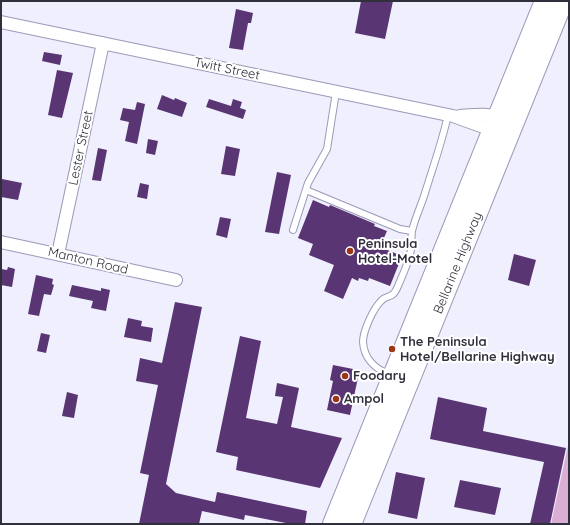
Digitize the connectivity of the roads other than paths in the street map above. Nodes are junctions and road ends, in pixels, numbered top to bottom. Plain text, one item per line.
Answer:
1 (545, 1) edge
2 (563, 1) edge
3 (1, 22) edge
4 (103, 43) junction
5 (336, 92) junction
6 (450, 115) junction
7 (500, 125) junction
8 (306, 190) junction
9 (293, 230) dead end
10 (412, 231) junction
11 (1, 242) edge
12 (58, 254) junction
13 (176, 280) dead end
14 (393, 376) junction
15 (333, 524) edge
16 (351, 524) edge

1 - 7 highway, Bellarine Highway
2 - 7 highway, Bellarine Highway
3 - 4 street, Twitt Street
4 - 5 street, Twitt Street
4 - 12 street, Lester Street
5 - 6 street, Twitt Street
5 - 8 lane
6 - 7 street, Twitt Street
6 - 10 lane
7 - 14 highway, Bellarine Highway
7 - 16 highway, Bellarine Highway
8 - 9 lane
8 - 10 lane
10 - 14 lane
11 - 12 street, Manton Road
12 - 13 street, Manton Road
14 - 15 highway, Bellarine Highway

